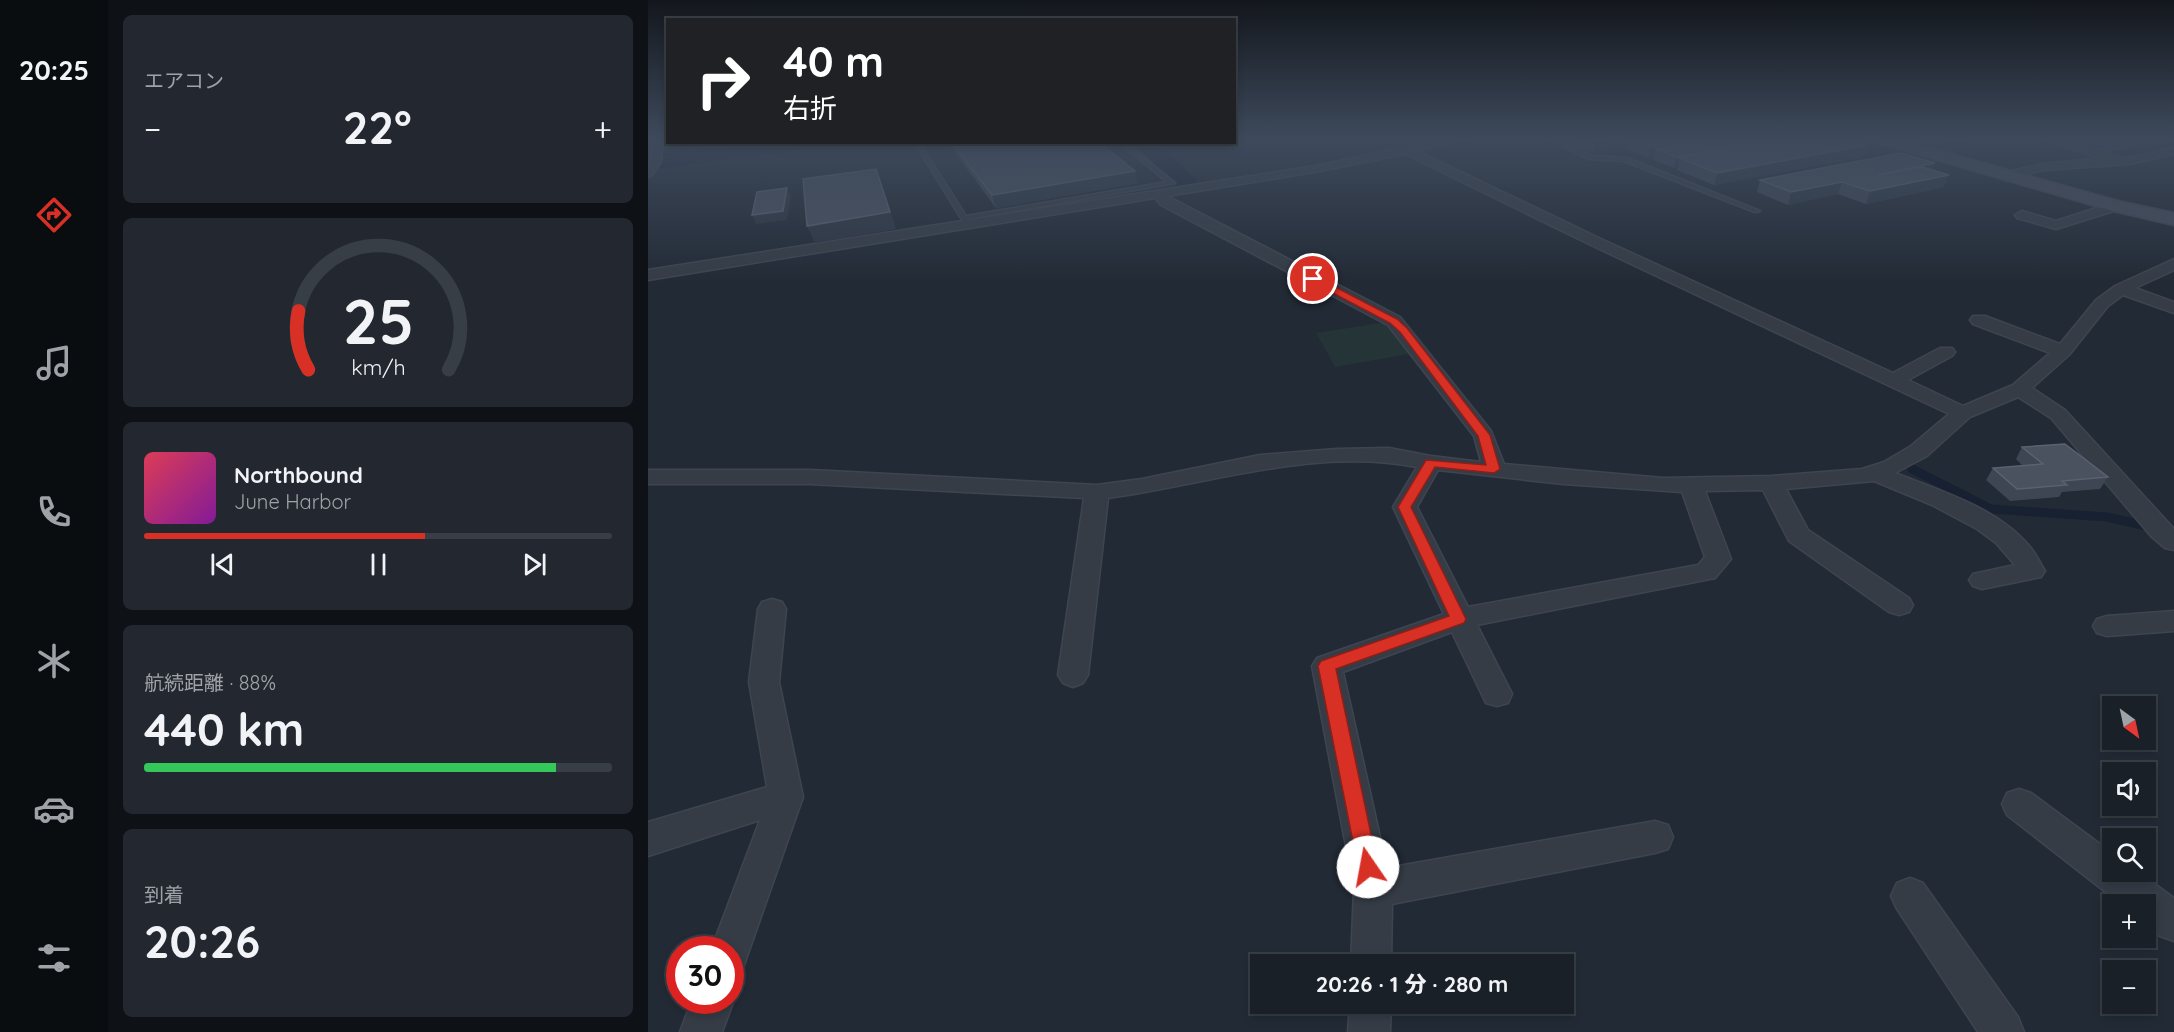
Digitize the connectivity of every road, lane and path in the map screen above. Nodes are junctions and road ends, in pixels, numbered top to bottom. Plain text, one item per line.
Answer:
1 (945, 187) edge
2 (1149, 187) edge
3 (1201, 187) edge
4 (1483, 187) edge
5 (1696, 187) edge
6 (2047, 187) edge
7 (1158, 194) junction
8 (2115, 206) junction
9 (1757, 211) dead end
10 (2022, 215) dead end
11 (2174, 219) edge
12 (966, 221) junction
13 (2174, 264) edge
14 (648, 275) edge
15 (2121, 289) junction
16 (2174, 308) edge
17 (1979, 320) dead end
18 (2063, 351) junction
19 (1946, 352) dead end
20 (1892, 381) junction
21 (2020, 389) junction
22 (1963, 413) junction
23 (1431, 462) junction
24 (1494, 469) junction
25 (1875, 473) junction
26 (648, 477) edge
27 (1771, 483) junction
28 (1691, 484) junction
29 (1097, 492) junction
30 (2174, 542) edge
31 (1982, 580) dead end
32 (1899, 605) dead end
33 (772, 609) dead end
34 (1458, 619) junction
35 (2174, 621) edge
36 (2107, 626) dead end
37 (1073, 675) dead end
38 (1497, 694) dead end
39 (786, 797) junction
40 (2019, 804) dead end
41 (1655, 837) dead end
42 (648, 839) edge
43 (1373, 889) junction
44 (1910, 896) dead end
45 (2174, 922) edge
46 (735, 936) edge
47 (1371, 954) edge
48 (708, 1014) edge
49 (1370, 1014) edge
50 (701, 1032) edge
51 (1369, 1032) edge
52 (2003, 1032) edge

1 - 12 lane
2 - 12 lane
3 - 7 street
4 - 20 street
5 - 9 lane
6 - 8 main road
7 - 12 street
7 - 24 street
8 - 10 street
8 - 11 main road
12 - 14 street
13 - 15 street
15 - 16 street
15 - 18 street
17 - 18 street
18 - 21 street
19 - 20 street
20 - 22 street
21 - 22 street
21 - 30 street
22 - 25 street
23 - 24 street
23 - 29 street
23 - 34 street
24 - 28 street
25 - 27 street
25 - 31 street
26 - 29 street
27 - 28 street
27 - 32 street
28 - 34 street
29 - 37 street
33 - 39 street
34 - 38 street
34 - 43 street
35 - 36 street
39 - 42 street
39 - 46 street
40 - 45 street
41 - 43 street
43 - 47 street
44 - 52 street
48 - 50 street
49 - 51 street

